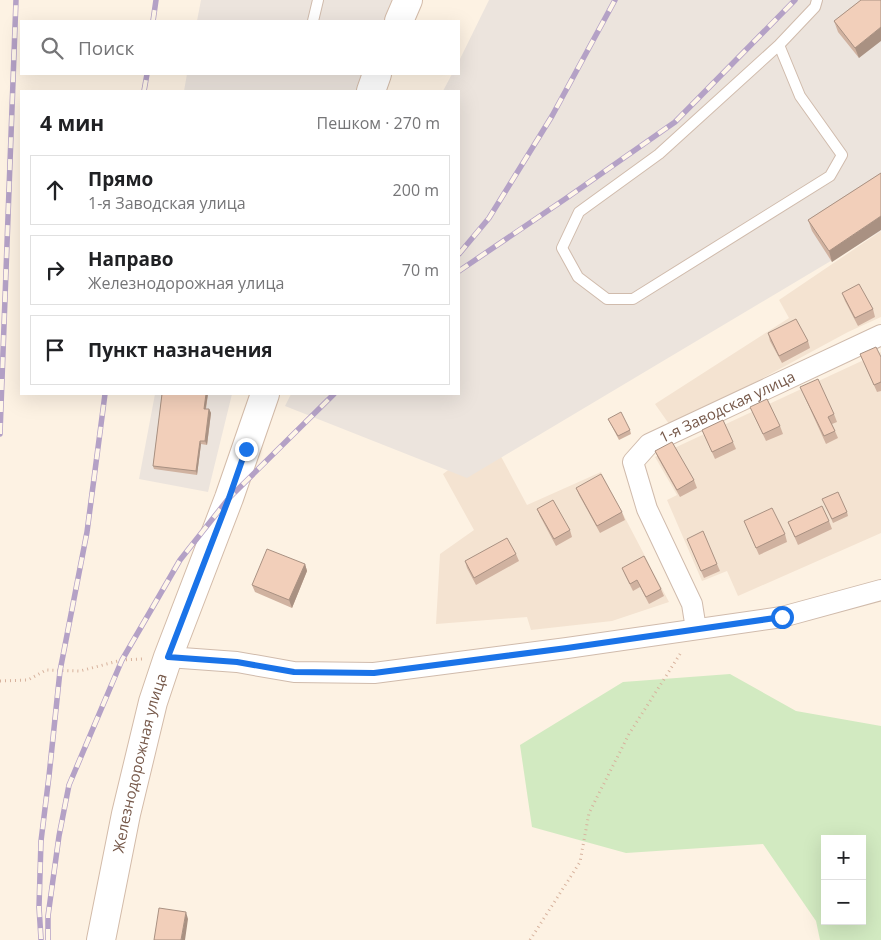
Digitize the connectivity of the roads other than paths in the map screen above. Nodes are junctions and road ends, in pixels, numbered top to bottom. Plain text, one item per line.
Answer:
1 (318, 0) edge
2 (408, 0) edge
3 (816, 0) edge
4 (313, 20) edge
5 (399, 20) edge
6 (779, 45) junction
7 (377, 75) edge
8 (371, 90) edge
9 (881, 335) edge
10 (266, 395) edge
11 (881, 590) edge
12 (696, 630) junction
13 (168, 657) junction
14 (101, 940) edge

1 - 4 lane
2 - 5 street
3 - 6 lane
6 - 6 lane
7 - 8 street
9 - 12 street, 1-я Заводская улица
10 - 13 street, Железнодорожная улица
11 - 12 street
12 - 13 street
13 - 14 street, Железнодорожная улица

